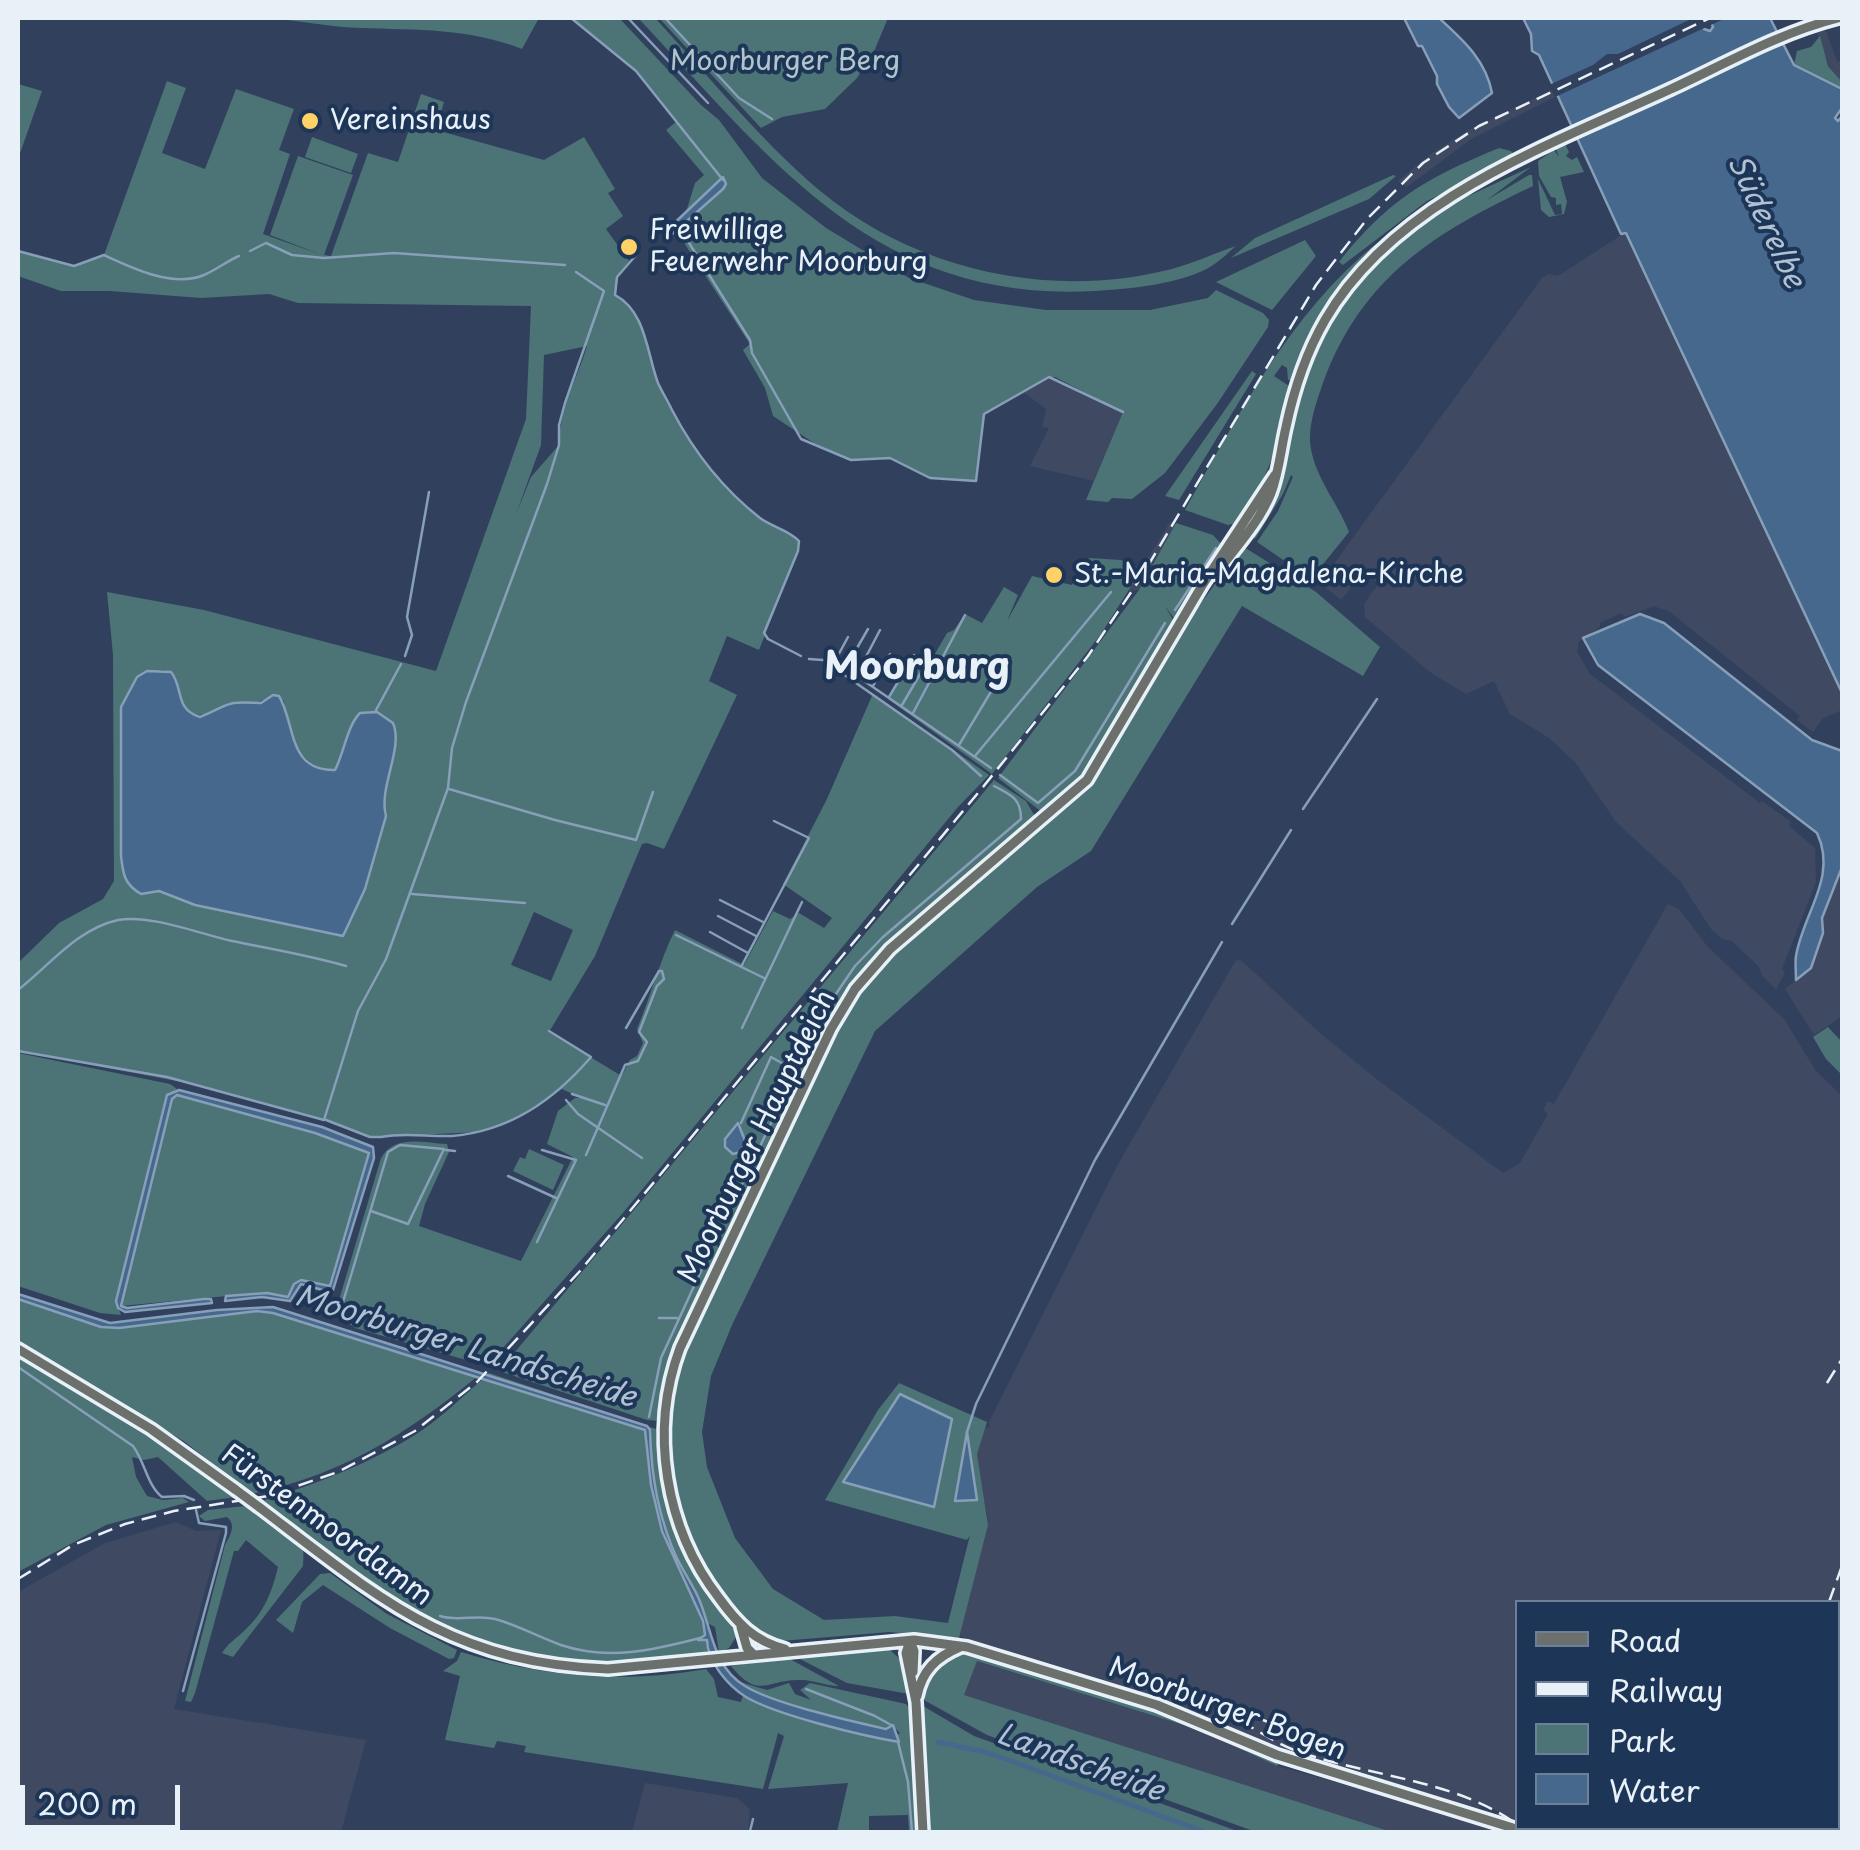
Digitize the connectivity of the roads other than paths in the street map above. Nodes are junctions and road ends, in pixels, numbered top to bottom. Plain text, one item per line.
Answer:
1 (1834, 21) edge
2 (18, 1349) edge
3 (740, 1626) junction
4 (753, 1636) junction
5 (910, 1641) junction
6 (878, 1643) junction
7 (963, 1646) junction
8 (785, 1648) junction
9 (754, 1655) junction
10 (732, 1656) junction
11 (907, 1662) junction
12 (912, 1678) junction
13 (916, 1702) junction
14 (1515, 1829) edge
15 (923, 1832) edge

1 - 3 main road, Moorburger Hauptdeich
2 - 10 main road, Fürstenmoordamm, bridge
3 - 4 main road, Moorburger Hauptdeich
3 - 9 main road, Moorburger Hauptdeich
3 - 10 main road
4 - 8 main road
4 - 9 main road
5 - 6 main road, Fürstenmoordamm
5 - 7 main road, Moorburger Bogen
5 - 8 main road, Fürstenmoordamm
5 - 11 main road
5 - 12 main road
6 - 9 main road, Fürstenmoordamm
6 - 11 main road
7 - 13 main road
7 - 14 main road, Moorburger Bogen
8 - 9 main road, Fürstenmoordamm
9 - 10 main road, Fürstenmoordamm
11 - 12 main road
12 - 13 main road
13 - 15 main road

